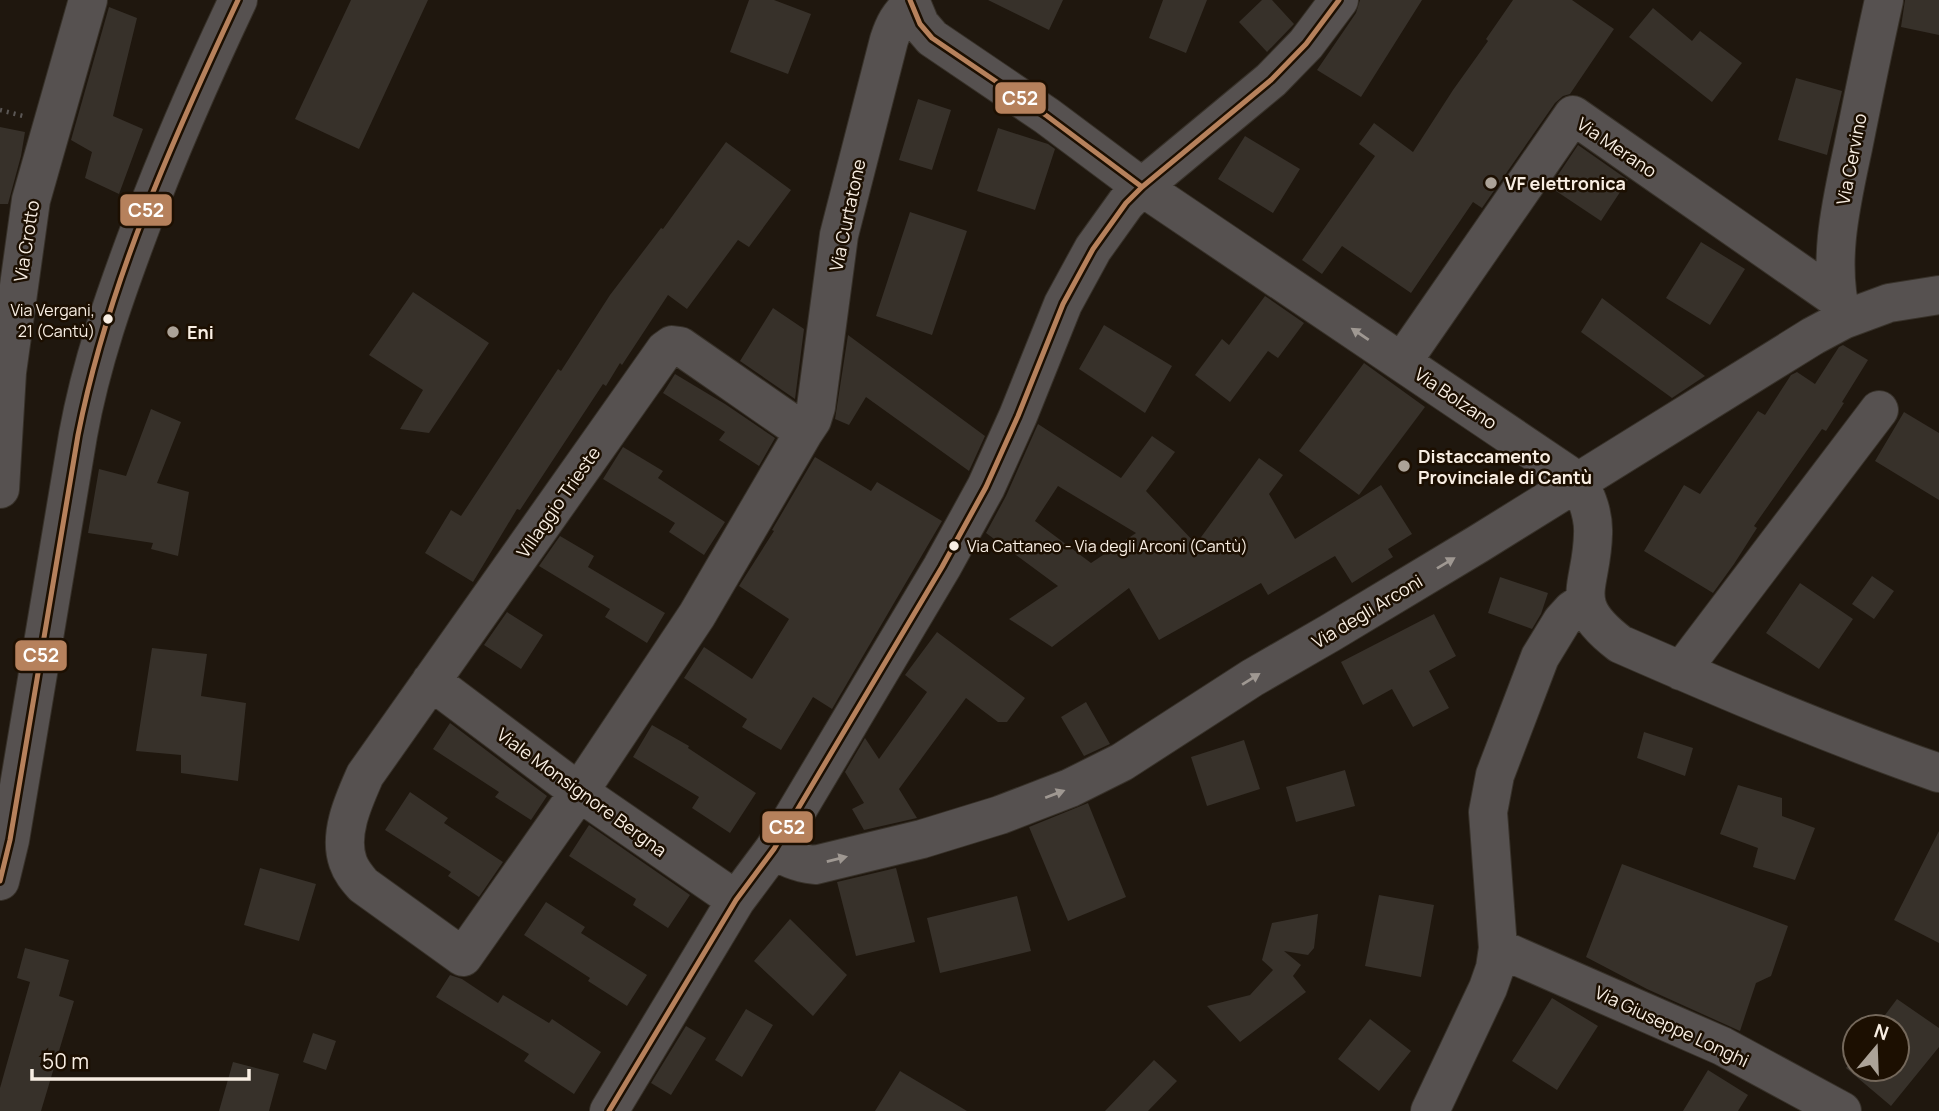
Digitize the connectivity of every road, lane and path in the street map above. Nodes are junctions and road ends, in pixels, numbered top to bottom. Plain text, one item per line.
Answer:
1 (88, 0) edge
2 (238, 0) edge
3 (1339, 0) edge
4 (1884, 0) edge
5 (910, 3) edge
6 (1142, 187) junction
7 (1939, 295) edge
8 (1840, 310) junction
9 (1402, 362) junction
10 (1879, 410) dead end
11 (804, 432) junction
12 (1579, 482) junction
13 (0, 489) edge
14 (1585, 601) junction
15 (1681, 671) junction
16 (431, 681) junction
17 (1939, 773) edge
18 (579, 792) junction
19 (774, 849) junction
20 (0, 881) edge
21 (736, 900) junction
22 (1498, 948) junction
23 (609, 1111) edge
24 (1430, 1111) edge
25 (1842, 1111) edge

1 - 13 street, Via Crotto
2 - 20 street
3 - 6 street
4 - 8 street, Via Cervino
5 - 6 street, Via Bolzano
5 - 11 street, Via Curtatone
9 -> 6 street, Via Bolzano
6 - 19 street
7 - 8 street, Via degli Arconi
8 - 9 street, Via Merano
8 - 12 street, Via degli Arconi
9 - 12 street, Via Bolzano
10 - 15 street
11 - 16 street, Villaggio Trieste
11 - 18 street, Villaggio Trieste
12 - 14 street
19 -> 12 street, Via degli Arconi
14 - 15 street
14 - 22 street
15 - 17 street
16 - 18 street, Viale Monsignore Bergna
16 - 18 street, Villaggio Trieste
18 - 21 street, Viale Monsignore Bergna
19 - 21 street
21 - 23 street
22 - 24 street
22 - 25 street, Via Giuseppe Longhi

